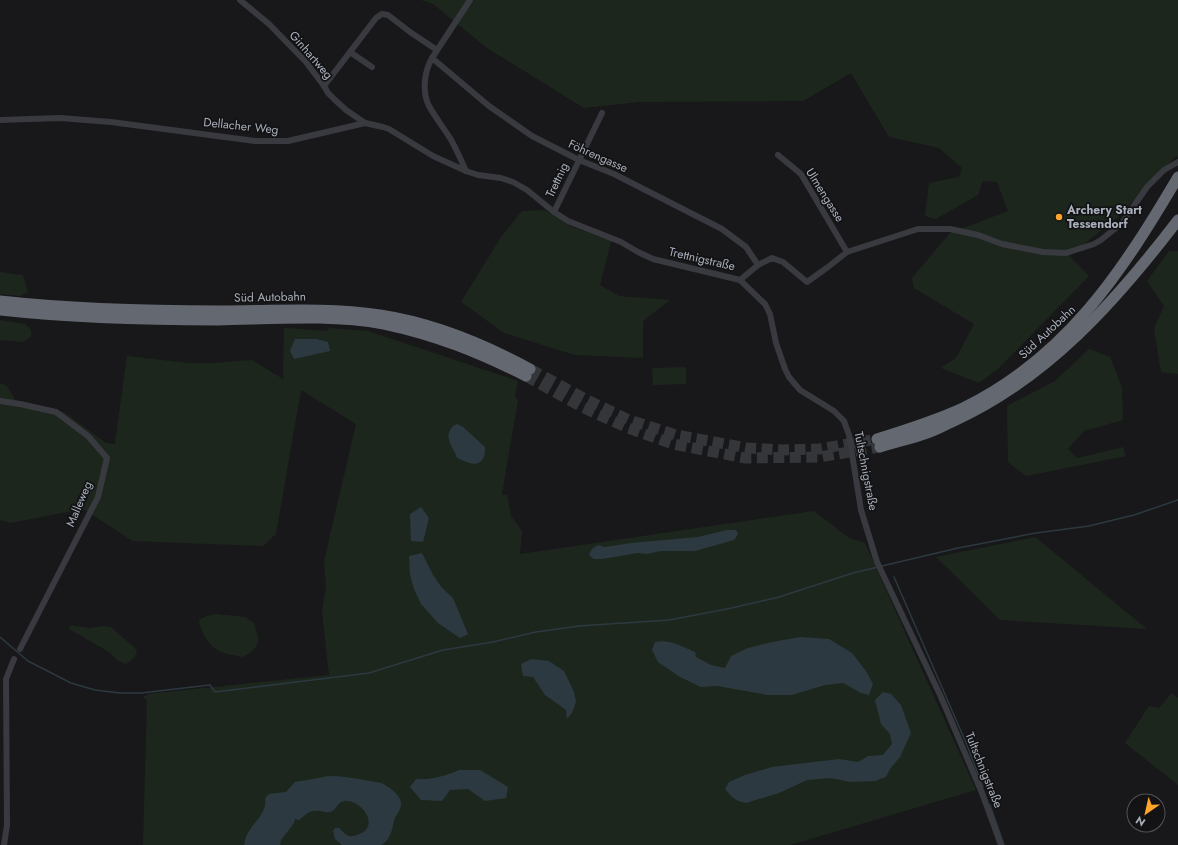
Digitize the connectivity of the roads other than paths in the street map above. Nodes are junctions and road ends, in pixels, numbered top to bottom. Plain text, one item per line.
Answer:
1 (240, 0) edge
2 (470, 0) edge
3 (437, 50) junction
4 (350, 52) junction
5 (432, 58) junction
6 (372, 67) dead end
7 (324, 86) junction
8 (602, 113) dead end
9 (0, 120) edge
10 (365, 123) junction
11 (778, 155) dead end
12 (579, 160) junction
13 (1178, 162) edge
14 (466, 171) junction
15 (1178, 177) edge
16 (554, 212) junction
17 (1178, 220) edge
18 (847, 252) junction
19 (758, 265) junction
20 (740, 280) junction
21 (0, 301) edge
22 (0, 310) edge
23 (0, 400) edge
24 (20, 649) dead end
25 (14, 659) dead end
26 (4, 845) edge
27 (1001, 845) edge

1 - 7 street, Ginhartweg
2 - 3 street
3 - 4 street
3 - 5 street
4 - 6 street
4 - 7 street
5 - 12 street, Föhrengasse
5 - 14 street
7 - 10 street, Ginhartweg
8 - 12 street, Trettnig
9 - 10 street, Dellacher Weg
10 - 14 street, Dellacher Weg
11 - 18 street, Ulmengasse
12 - 16 street, Trettnig
12 - 19 street, Föhrengasse
13 - 18 street, Trettnigstraße
14 - 16 street, Trettnigstraße
15 - 17 highway, Süd Autobahn
16 - 20 street, Trettnigstraße
18 - 19 street, Trettnigstraße
19 - 20 street, Trettnigstraße
20 - 27 street, Tultschnigstraße
21 - 22 highway, Süd Autobahn
23 - 24 street, Malleweg
25 - 26 street

